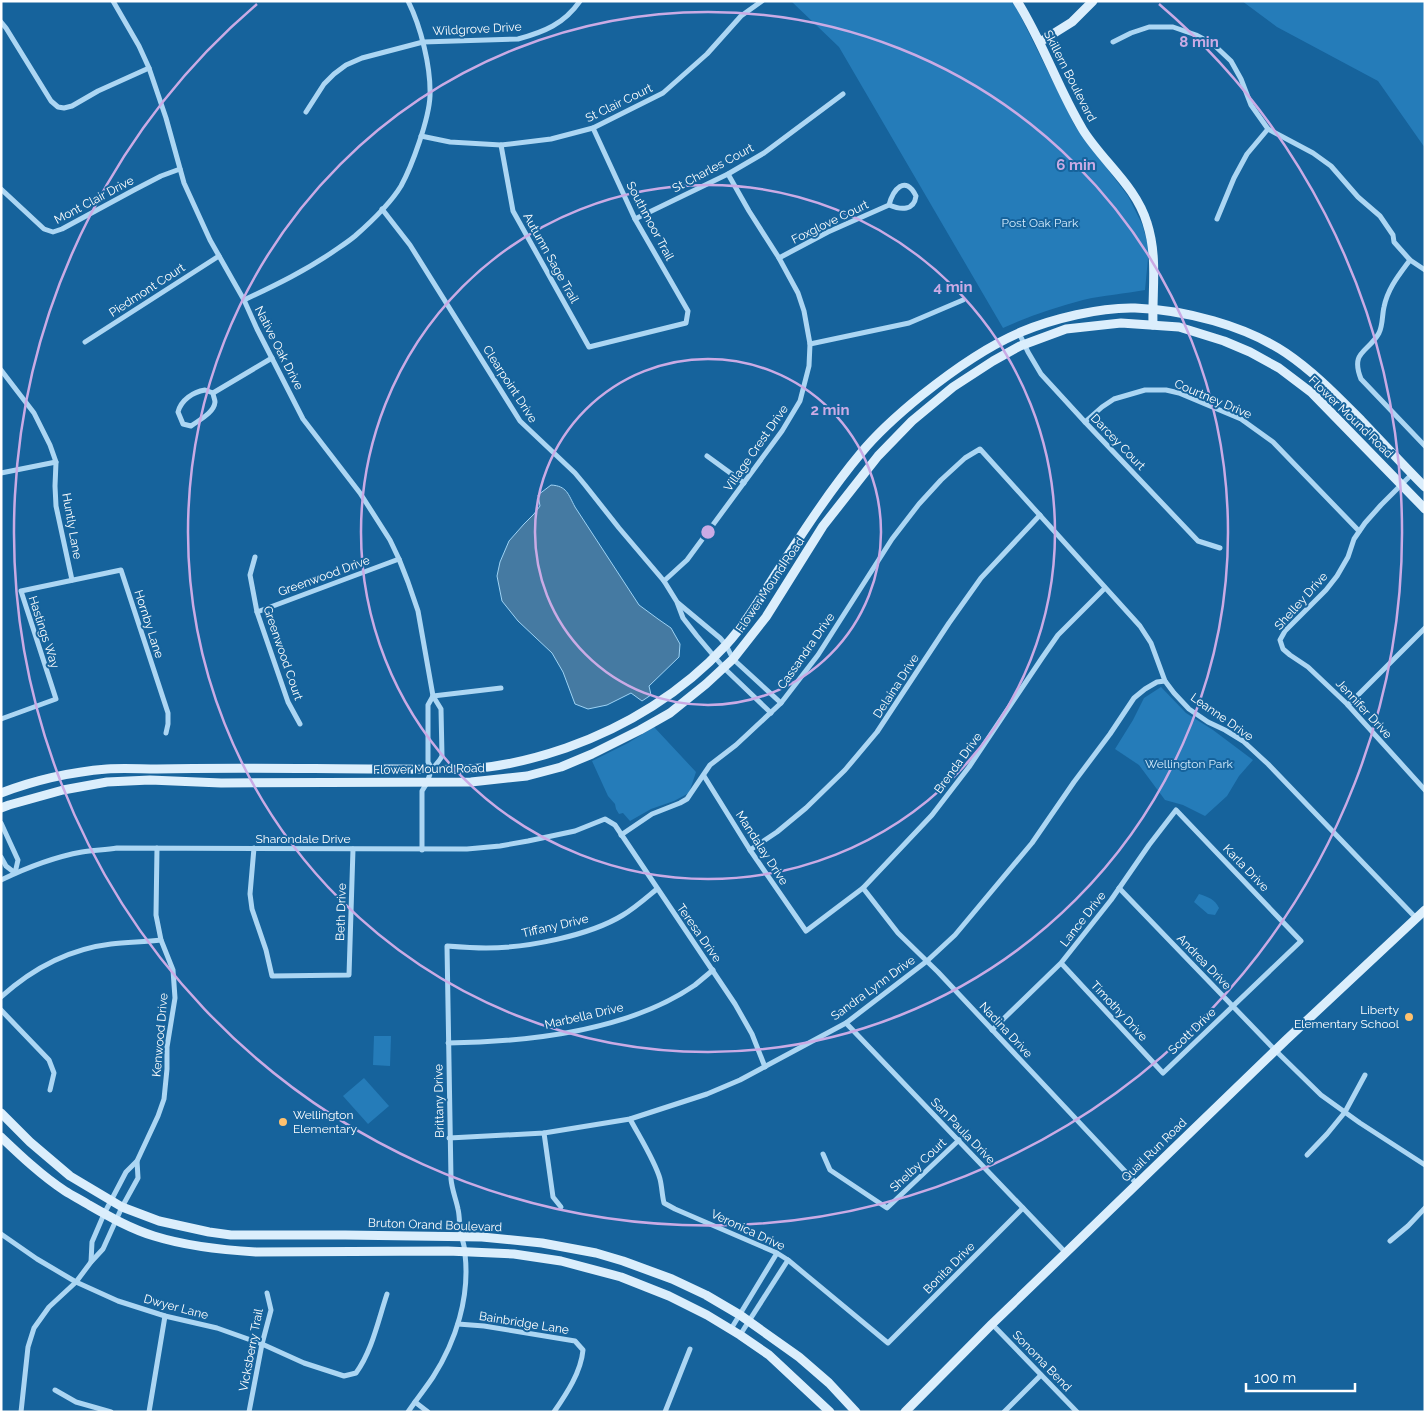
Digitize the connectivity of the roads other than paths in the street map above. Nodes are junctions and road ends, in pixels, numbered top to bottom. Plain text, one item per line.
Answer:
1 (113, 1) edge
2 (408, 1) edge
3 (580, 1) edge
4 (762, 1) edge
5 (1017, 1) edge
6 (1093, 1) edge
7 (1, 22) edge
8 (423, 42) junction
9 (1040, 42) junction
10 (1113, 42) dead end
11 (149, 68) junction
12 (844, 94) dead end
13 (306, 112) dead end
14 (593, 128) junction
15 (1268, 129) junction
16 (421, 136) junction
17 (502, 145) junction
18 (180, 169) junction
19 (728, 174) junction
20 (1, 189) edge
21 (889, 205) junction
22 (382, 210) junction
23 (1217, 219) dead end
24 (636, 220) junction
25 (219, 256) junction
26 (779, 258) junction
27 (1410, 260) junction
28 (1425, 270) edge
29 (244, 300) junction
30 (963, 300) dead end
31 (1152, 310) junction
32 (686, 323) joint
33 (1153, 325) junction
34 (1019, 333) junction
35 (85, 342) dead end
36 (810, 344) junction
37 (1024, 344) junction
38 (272, 358) junction
39 (1, 370) edge
40 (213, 393) junction
41 (1085, 422) junction
42 (1425, 446) edge
43 (980, 449) joint
44 (707, 456) dead end
45 (56, 462) junction
46 (1, 473) edge
47 (1412, 474) junction
48 (744, 483) junction
49 (1401, 484) junction
50 (1425, 487) edge
51 (1425, 509) edge
52 (1040, 516) junction
53 (1359, 531) junction
54 (1220, 548) dead end
55 (255, 557) dead end
56 (398, 559) junction
57 (72, 580) junction
58 (664, 581) junction
59 (1105, 588) junction
60 (677, 602) junction
61 (257, 612) junction
62 (1425, 628) edge
63 (726, 645) junction
64 (1283, 649) joint
65 (715, 656) junction
66 (733, 659) junction
67 (724, 668) junction
68 (1165, 681) junction
69 (501, 688) dead end
70 (433, 696) junction
71 (781, 703) junction
72 (1348, 705) junction
73 (771, 713) junction
74 (1, 719) edge
75 (300, 724) dead end
76 (166, 733) dead end
77 (432, 769) junction
78 (704, 776) junction
79 (428, 784) junction
80 (1425, 790) edge
81 (1, 793) edge
82 (1, 808) edge
83 (1176, 810) joint
84 (605, 819) joint
85 (1, 823) edge
86 (621, 834) junction
87 (157, 848) junction
88 (254, 848) junction
89 (353, 849) junction
90 (422, 850) junction
91 (750, 850) junction
92 (1, 857) edge
93 (15, 873) junction
94 (1, 880) edge
95 (863, 888) junction
96 (1119, 888) junction
97 (657, 889) junction
98 (1425, 910) edge
99 (1416, 918) junction
100 (806, 931) joint
101 (161, 940) junction
102 (1301, 941) joint
103 (447, 946) joint
104 (927, 961) junction
105 (1061, 963) junction
106 (713, 970) junction
107 (1, 997) edge
108 (1232, 1006) junction
109 (1, 1010) edge
110 (846, 1023) junction
111 (992, 1030) junction
112 (448, 1043) junction
113 (1275, 1050) junction
114 (766, 1067) junction
115 (1163, 1073) joint
116 (1365, 1075) dead end
117 (50, 1090) dead end
118 (1, 1112) edge
119 (1345, 1112) junction
120 (630, 1119) junction
121 (544, 1134) junction
122 (1, 1137) edge
123 (449, 1138) junction
124 (959, 1140) junction
125 (823, 1154) dead end
126 (1307, 1155) dead end
127 (137, 1161) junction
128 (1425, 1165) edge
129 (1137, 1184) junction
130 (111, 1201) junction
131 (122, 1207) junction
132 (561, 1207) dead end
133 (1023, 1208) junction
134 (1425, 1208) edge
135 (104, 1214) junction
136 (116, 1220) junction
137 (1, 1234) edge
138 (461, 1236) junction
139 (1390, 1241) dead end
140 (466, 1253) junction
141 (777, 1253) junction
142 (1066, 1253) junction
143 (788, 1260) junction
144 (90, 1262) junction
145 (76, 1282) junction
146 (267, 1292) dead end
147 (387, 1294) dead end
148 (740, 1315) junction
149 (165, 1316) junction
150 (749, 1322) junction
151 (458, 1324) junction
152 (992, 1324) junction
153 (731, 1329) junction
154 (740, 1335) junction
155 (888, 1343) joint
156 (262, 1344) junction
157 (690, 1348) dead end
158 (1041, 1375) junction
159 (55, 1390) dead end
160 (414, 1402) junction
161 (21, 1412) edge
162 (111, 1412) edge
163 (149, 1412) edge
164 (249, 1412) edge
165 (408, 1412) edge
166 (428, 1412) edge
167 (554, 1412) edge
168 (665, 1412) edge
169 (830, 1412) edge
170 (856, 1412) edge
171 (905, 1412) edge
172 (1004, 1412) edge
173 (1077, 1412) edge

1 - 11 street, Native Oak Drive
2 - 8 street
3 - 8 street, Wildgrove Drive
4 - 14 street, St Clair Court
5 - 9 main road, Skillern Boulevard
6 - 9 main road
7 - 11 street
8 - 13 street, Wildgrove Drive
8 - 16 street
9 - 31 main road, Skillern Boulevard
10 - 15 street
11 - 18 street, Native Oak Drive
12 - 19 street, St Charles Court
14 - 17 street, St Clair Court
14 - 24 street, Southmoor Trail
15 - 23 street
15 - 27 street
16 - 17 street, St Clair Court
16 - 22 street
17 - 32 street, Autumn Sage Trail
18 - 20 street, Mont Clair Drive
18 - 25 street, Native Oak Drive
19 - 24 street, St Charles Court
19 - 26 street, Village Crest Drive
21 - 21 street, Foxglove Court
21 - 26 street, Foxglove Court
22 - 29 street
22 - 58 street, Clearpoint Drive
24 - 32 street, Southmoor Trail
25 - 29 street, Native Oak Drive
25 - 35 street, Piedmont Court
26 - 36 street, Village Crest Drive
27 - 28 street
27 - 42 street
29 - 38 street, Native Oak Drive
30 - 36 street
31 - 33 main road, Skillern Boulevard
31 - 34 main road, Flower Mound Road
31 - 47 main road, Flower Mound Road
33 - 37 main road, Flower Mound Road
33 - 49 main road, Flower Mound Road
34 - 37 street, Darcey Court
34 - 63 main road, Flower Mound Road
36 - 48 street, Village Crest Drive
37 - 41 street, Darcey Court
37 - 66 main road, Flower Mound Road
38 - 40 street
38 - 56 street, Native Oak Drive
39 - 45 street, Huntly Lane
40 - 40 street
41 - 53 street, Courtney Drive
41 - 54 street, Darcey Court
43 - 52 street, Leanne Drive
43 - 71 street, Cassandra Drive
44 - 48 street
45 - 46 street
45 - 57 street, Huntly Lane
47 - 49 street, Shelley Drive
47 - 50 main road, Flower Mound Road
48 - 58 street, Village Crest Drive
49 - 51 main road, Flower Mound Road
49 - 53 street, Shelley Drive
52 - 59 street, Leanne Drive
52 - 91 street, Delaina Drive
53 - 64 street, Shelley Drive
55 - 61 street, Greenwood Court
56 - 61 street, Greenwood Drive
56 - 70 street, Native Oak Drive
57 - 74 street, Hastings Way
57 - 76 street, Hornby Lane
58 - 60 street, Clearpoint Drive
59 - 68 street, Leanne Drive
59 - 95 street, Brenda Drive
60 - 63 street, Clearpoint Drive
60 - 65 street, Clearpoint Drive
61 - 75 street, Greenwood Court
62 - 72 street
63 - 65 main road, Flower Mound Road
63 - 66 street, Clearpoint Drive
64 - 72 street, Jennifer Drive
65 - 67 street, Clearpoint Drive
65 - 77 main road, Flower Mound Road
66 - 67 main road, Flower Mound Road
66 - 71 street, Clearpoint Drive
67 - 73 street, Clearpoint Drive
67 - 79 main road, Flower Mound Road
68 - 99 street, Leanne Drive
68 - 104 street, Sandra Lynn Drive
69 - 70 street
70 - 77 street, Native Oak Drive
70 - 77 street, Native Oak Drive
71 - 73 street, Cassandra Drive
72 - 80 street, Jennifer Drive
73 - 78 street, Cassandra Drive
77 - 79 street, Native Oak Drive
77 - 81 main road, Flower Mound Road
78 - 86 street, Cassandra Drive
78 - 91 street, Mandalay Drive
79 - 82 main road, Flower Mound Road
79 - 90 street, Native Oak Drive
83 - 96 street, Lance Drive
83 - 102 street, Karla Drive
84 - 86 street, Teresa Drive
84 - 90 street, Sharondale Drive
85 - 93 street
86 - 97 street, Teresa Drive
87 - 88 street, Sharondale Drive
87 - 93 street, Sharondale Drive
87 - 101 street, Kenwood Drive
88 - 89 street, Sharondale Drive
88 - 89 street, Beth Drive
89 - 90 street, Sharondale Drive
91 - 100 street, Mandalay Drive
92 - 93 street
93 - 94 street, Sharondale Drive
95 - 100 street, Brenda Drive
95 - 104 street, Nadina Drive
96 - 105 street, Lance Drive
96 - 108 street, Andrea Drive
97 - 103 street, Tiffany Drive
97 - 106 street, Teresa Drive
98 - 99 main road, Quail Run Road
99 - 113 main road, Quail Run Road
101 - 107 street
101 - 127 street, Kenwood Drive
102 - 108 street, Scott Drive
103 - 112 street, Brittany Drive
104 - 110 street, Sandra Lynn Drive
104 - 111 street, Nadina Drive
105 - 111 street, Lance Drive
105 - 115 street, Timothy Drive
106 - 112 street, Marbella Drive
106 - 114 street, Teresa Drive
108 - 113 street, Andrea Drive
108 - 115 street, Scott Drive
109 - 117 street
110 - 114 street, Sandra Lynn Drive
110 - 124 street, San Paula Drive
111 - 129 street, Nadina Drive
112 - 123 street, Brittany Drive
113 - 119 street, Andrea Drive
113 - 129 main road, Quail Run Road
114 - 120 street, Sandra Lynn Drive
116 - 119 street
118 - 130 main road, Bruton Orand Boulevard
119 - 126 street
119 - 128 street, Andrea Drive
120 - 121 street, Sandra Lynn Drive
120 - 141 street, Veronica Drive
121 - 123 street, Sandra Lynn Drive
121 - 132 street
122 - 135 main road, Bruton Orand Boulevard
123 - 138 street, Brittany Drive
124 - 125 street, Shelby Court
124 - 133 street, San Paula Drive
127 - 130 street, Kenwood Drive
127 - 131 street, Kenwood Drive
129 - 142 main road, Quail Run Road
130 - 131 main road, Bruton Orand Boulevard
130 - 135 street, Kenwood Drive
131 - 136 street, Kenwood Drive
131 - 138 main road, Bruton Orand Boulevard
133 - 142 street, San Paula Drive
133 - 155 street, Bonita Drive
134 - 139 street
135 - 136 main road, Bruton Orand Boulevard
135 - 144 street, Kenwood Drive
136 - 140 main road, Bruton Orand Boulevard
136 - 144 street, Kenwood Drive
137 - 145 street, Dwyer Lane
138 - 140 street, Brittany Drive
138 - 148 main road, Bruton Orand Boulevard
140 - 151 street, Brittany Drive
140 - 153 main road, Bruton Orand Boulevard
141 - 143 street, Veronica Drive
141 - 148 street
142 - 152 main road, Quail Run Road
143 - 150 street
143 - 155 street, Veronica Drive
144 - 145 street, Kenwood Drive
145 - 149 street, Dwyer Lane
145 - 161 street, Kenwood Drive
146 - 156 street, Vicksberry Trail
147 - 156 street, Dwyer Lane
148 - 150 main road, Bruton Orand Boulevard
148 - 153 street
149 - 156 street, Dwyer Lane
149 - 163 street
150 - 154 street
150 - 170 main road, Bruton Orand Boulevard
151 - 160 street, Brittany Drive
151 - 167 street, Bainbridge Lane
152 - 158 street, Sonoma Bend
152 - 171 main road, Quail Run Road
153 - 154 main road, Bruton Orand Boulevard
154 - 169 main road, Bruton Orand Boulevard
156 - 164 street, Vicksberry Trail
157 - 168 street
158 - 172 street
158 - 173 street, Sonoma Bend
159 - 162 street
160 - 165 street, Brittany Drive
160 - 166 street

